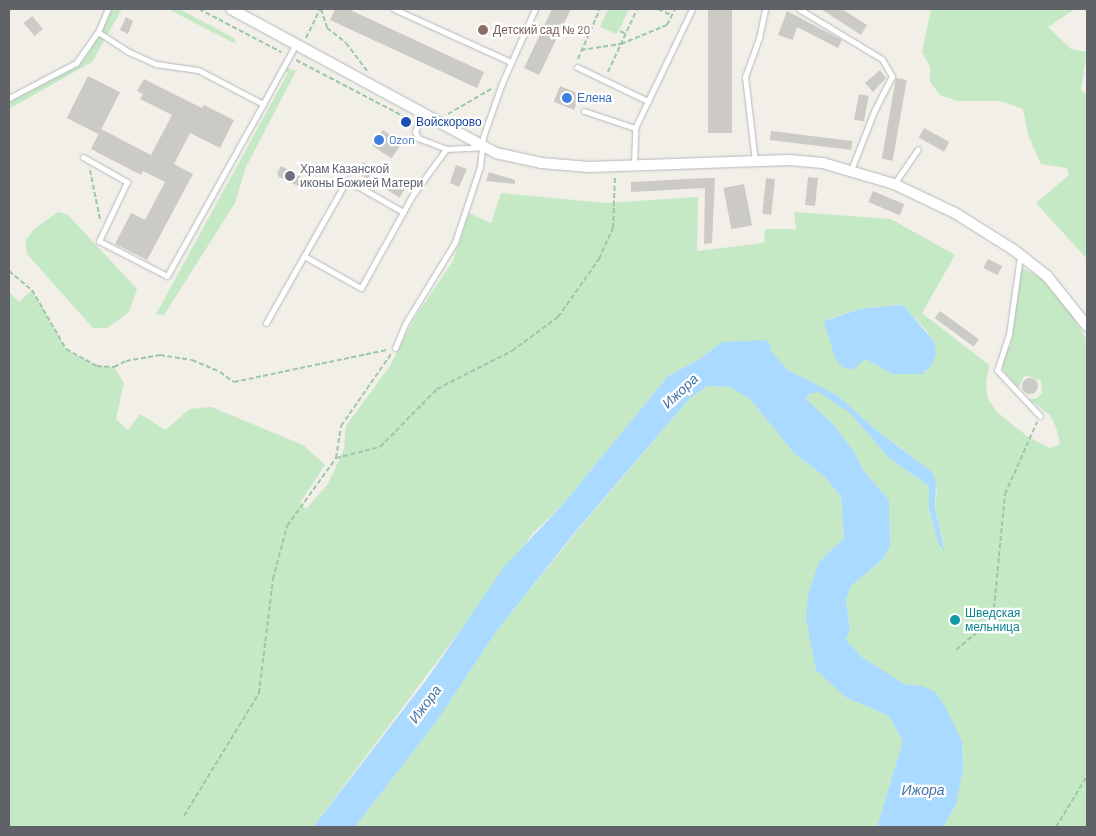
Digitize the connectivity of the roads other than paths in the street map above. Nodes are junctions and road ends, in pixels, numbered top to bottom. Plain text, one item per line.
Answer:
1 (108, 9) edge
2 (231, 9) edge
3 (394, 9) edge
4 (536, 9) edge
5 (692, 9) edge
6 (765, 9) edge
7 (799, 9) edge
8 (98, 32) junction
9 (299, 45) junction
10 (511, 62) junction
11 (577, 67) road end
12 (9, 98) edge
13 (648, 101) junction
14 (263, 104) junction
15 (584, 110) dead end
16 (423, 111) junction
17 (635, 128) junction
18 (481, 147) junction
19 (446, 149) junction
20 (918, 149) dead end
21 (85, 159) road end
22 (756, 162) junction
23 (634, 168) junction
24 (852, 170) junction
25 (894, 184) junction
26 (403, 212) junction
27 (1020, 255) junction
28 (304, 256) junction
29 (266, 323) dead end
30 (1087, 326) edge
31 (394, 348) road end
32 (1040, 416) road end

1 - 8 lane
2 - 9 street
3 - 10 lane
4 - 10 lane
5 - 13 lane
6 - 22 lane
7 - 24 lane
8 - 12 lane
8 - 14 lane
9 - 14 lane
9 - 16 street
10 - 18 lane
11 - 13 lane
13 - 17 lane
14 - 21 lane
15 - 17 lane
16 - 18 street
16 - 19 lane
17 - 23 lane
18 - 19 lane
18 - 23 street
18 - 31 lane
19 - 26 lane
20 - 25 lane
22 - 23 street
22 - 24 street
24 - 25 street
25 - 27 street
26 - 28 lane
26 - 28 lane
27 - 30 street
27 - 32 lane
28 - 29 lane

